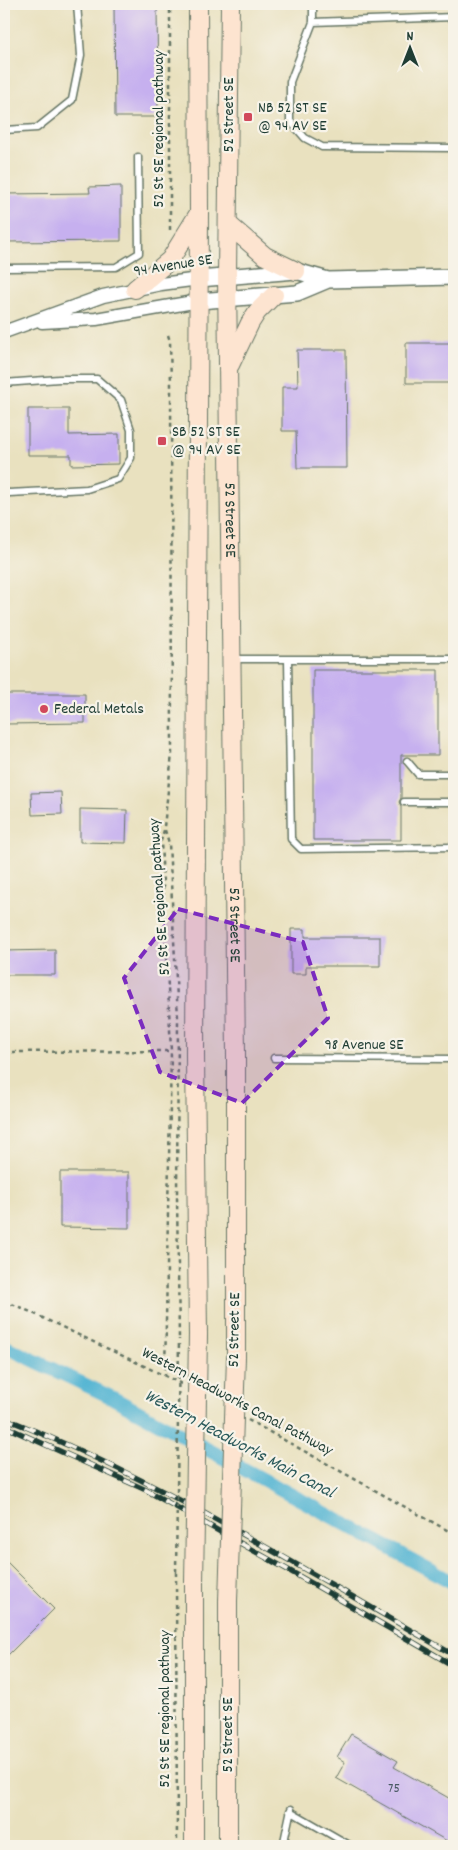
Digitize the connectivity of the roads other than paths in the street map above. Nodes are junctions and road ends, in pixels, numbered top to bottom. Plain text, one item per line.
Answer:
1 (77, 4) edge
2 (198, 4) edge
3 (230, 4) edge
4 (313, 4) edge
5 (454, 17) edge
6 (313, 22) junction
7 (4, 130) edge
8 (454, 148) edge
9 (138, 157) dead end
10 (199, 213) junction
11 (228, 224) junction
12 (4, 268) edge
13 (296, 271) junction
14 (227, 276) junction
15 (454, 277) edge
16 (199, 279) junction
17 (328, 280) junction
18 (135, 290) junction
19 (274, 295) junction
20 (227, 298) junction
21 (199, 301) junction
22 (27, 323) junction
23 (4, 332) edge
24 (228, 370) junction
25 (4, 383) edge
26 (4, 492) edge
27 (232, 659) junction
28 (288, 659) junction
29 (454, 659) edge
30 (407, 761) dead end
31 (454, 774) edge
32 (404, 802) dead end
33 (454, 802) edge
34 (454, 846) edge
35 (274, 1058) dead end
36 (454, 1059) edge
37 (194, 1846) edge
38 (228, 1846) edge
39 (283, 1846) edge
40 (352, 1846) edge

1 - 7 lane
2 - 10 main road, 52 Street SE
3 - 11 main road, 52 Street SE
4 - 6 lane
5 - 6 lane
6 - 8 lane
9 - 12 lane
10 - 16 main road, 52 Street SE
10 - 18 main road
11 - 13 main road
11 - 14 main road, 52 Street SE
13 - 14 street, 94 Avenue SE
13 - 17 street, 94 Avenue SE
14 - 16 street, 94 Avenue SE
14 - 20 main road, 52 Street SE
15 - 17 street, 94 Avenue SE
16 - 18 street, 94 Avenue SE
16 - 21 main road, 52 Street SE
17 - 19 street, 94 Avenue SE
18 - 22 street, 94 Avenue SE
19 - 20 street, 94 Avenue SE
19 - 24 main road
20 - 21 street, 94 Avenue SE
20 - 24 main road, 52 Street SE
21 - 22 street, 94 Avenue SE
21 - 37 main road, 52 Street SE, bridge
22 - 23 street, 94 Avenue SE
24 - 27 main road, 52 Street SE
25 - 26 lane
27 - 28 lane
27 - 38 main road, 52 Street SE, bridge
28 - 29 lane
28 - 34 lane
30 - 31 lane
32 - 33 lane
35 - 36 lane, 98 Avenue SE
39 - 40 lane

